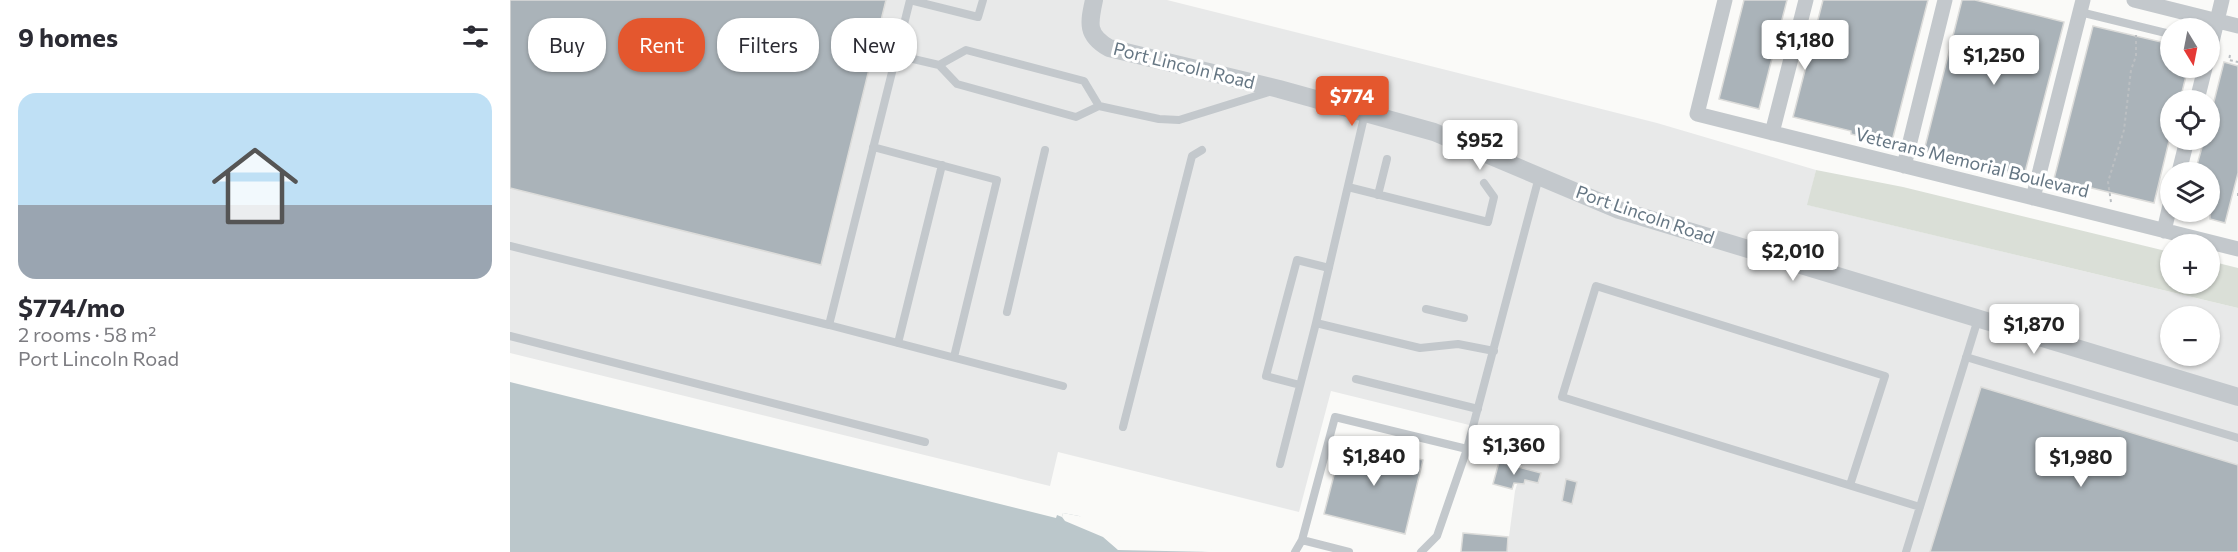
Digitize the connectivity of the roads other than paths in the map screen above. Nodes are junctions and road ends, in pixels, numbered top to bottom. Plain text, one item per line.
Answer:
1 (910, 0) edge
2 (983, 0) edge
3 (1095, 0) edge
4 (1725, 0) edge
5 (1806, 0) edge
6 (1945, 0) edge
7 (2134, 0) edge
8 (2222, 0) edge
9 (2082, 6) edge
10 (905, 18) edge
11 (2205, 18) edge
12 (2218, 18) edge
13 (2220, 22) edge
14 (2238, 26) edge
15 (2160, 32) edge
16 (917, 60) edge
17 (939, 65) junction
18 (892, 72) edge
19 (1279, 89) junction
20 (1099, 105) junction
21 (1365, 112) junction
22 (1772, 133) junction
23 (873, 147) junction
24 (1046, 150) dead end
25 (1202, 150) dead end
26 (1387, 159) dead end
27 (942, 165) junction
28 (1904, 166) junction
29 (1539, 177) junction
30 (1484, 183) dead end
31 (1348, 188) junction
32 (1378, 195) junction
33 (2033, 198) junction
34 (2166, 222) edge
35 (2164, 231) junction
36 (510, 246) edge
37 (2238, 249) edge
38 (1329, 268) junction
39 (1426, 309) dead end
40 (1007, 312) dead end
41 (1464, 318) dead end
42 (1978, 319) junction
43 (1316, 323) junction
44 (829, 325) junction
45 (510, 336) edge
46 (898, 343) junction
47 (1494, 351) junction
48 (954, 357) junction
49 (1966, 357) junction
50 (1356, 379) dead end
51 (1300, 385) junction
52 (1063, 386) dead end
53 (2238, 398) edge
54 (1478, 409) junction
55 (1123, 427) dead end
56 (2238, 438) edge
57 (925, 442) dead end
58 (1467, 449) junction
59 (1280, 464) dead end
60 (1850, 485) junction
61 (1920, 507) junction
62 (1302, 540) junction
63 (1295, 552) edge
64 (1350, 552) edge
65 (1421, 552) edge
66 (1906, 552) edge

1 - 2 lane
1 - 10 lane
3 - 19 street, Port Lincoln Road
4 - 22 street, Veterans Memorial Boulevard
5 - 22 street
6 - 28 street
7 - 11 street
8 - 12 street
9 - 15 lane
9 - 33 street
13 - 14 street
16 - 17 lane
17 - 20 lane
17 - 20 lane
18 - 23 lane
19 - 20 lane
19 - 21 street, Port Lincoln Road
21 - 29 street, Port Lincoln Road
21 - 31 lane
22 - 28 street, Veterans Memorial Boulevard
23 - 27 lane
23 - 44 lane
24 - 40 lane
25 - 55 lane
26 - 32 lane
27 - 46 lane
27 - 48 lane
28 - 33 street, Veterans Memorial Boulevard
29 - 42 street, Port Lincoln Road
29 - 47 lane
30 - 32 lane
31 - 32 lane
31 - 38 lane
33 - 35 street, Veterans Memorial Boulevard
34 - 35 street
35 - 37 street, Veterans Memorial Boulevard
36 - 44 lane
38 - 43 lane
38 - 51 lane
39 - 41 lane
42 - 49 lane
42 - 53 street, Port Lincoln Road
43 - 47 lane
43 - 51 lane
44 - 46 lane
45 - 57 lane
46 - 48 lane
47 - 54 lane
48 - 52 lane
49 - 56 lane
49 - 61 lane
50 - 54 lane
51 - 59 lane
54 - 58 lane
58 - 62 lane
58 - 65 lane
60 - 60 lane
60 - 61 lane
61 - 66 lane
62 - 63 lane
62 - 64 lane

